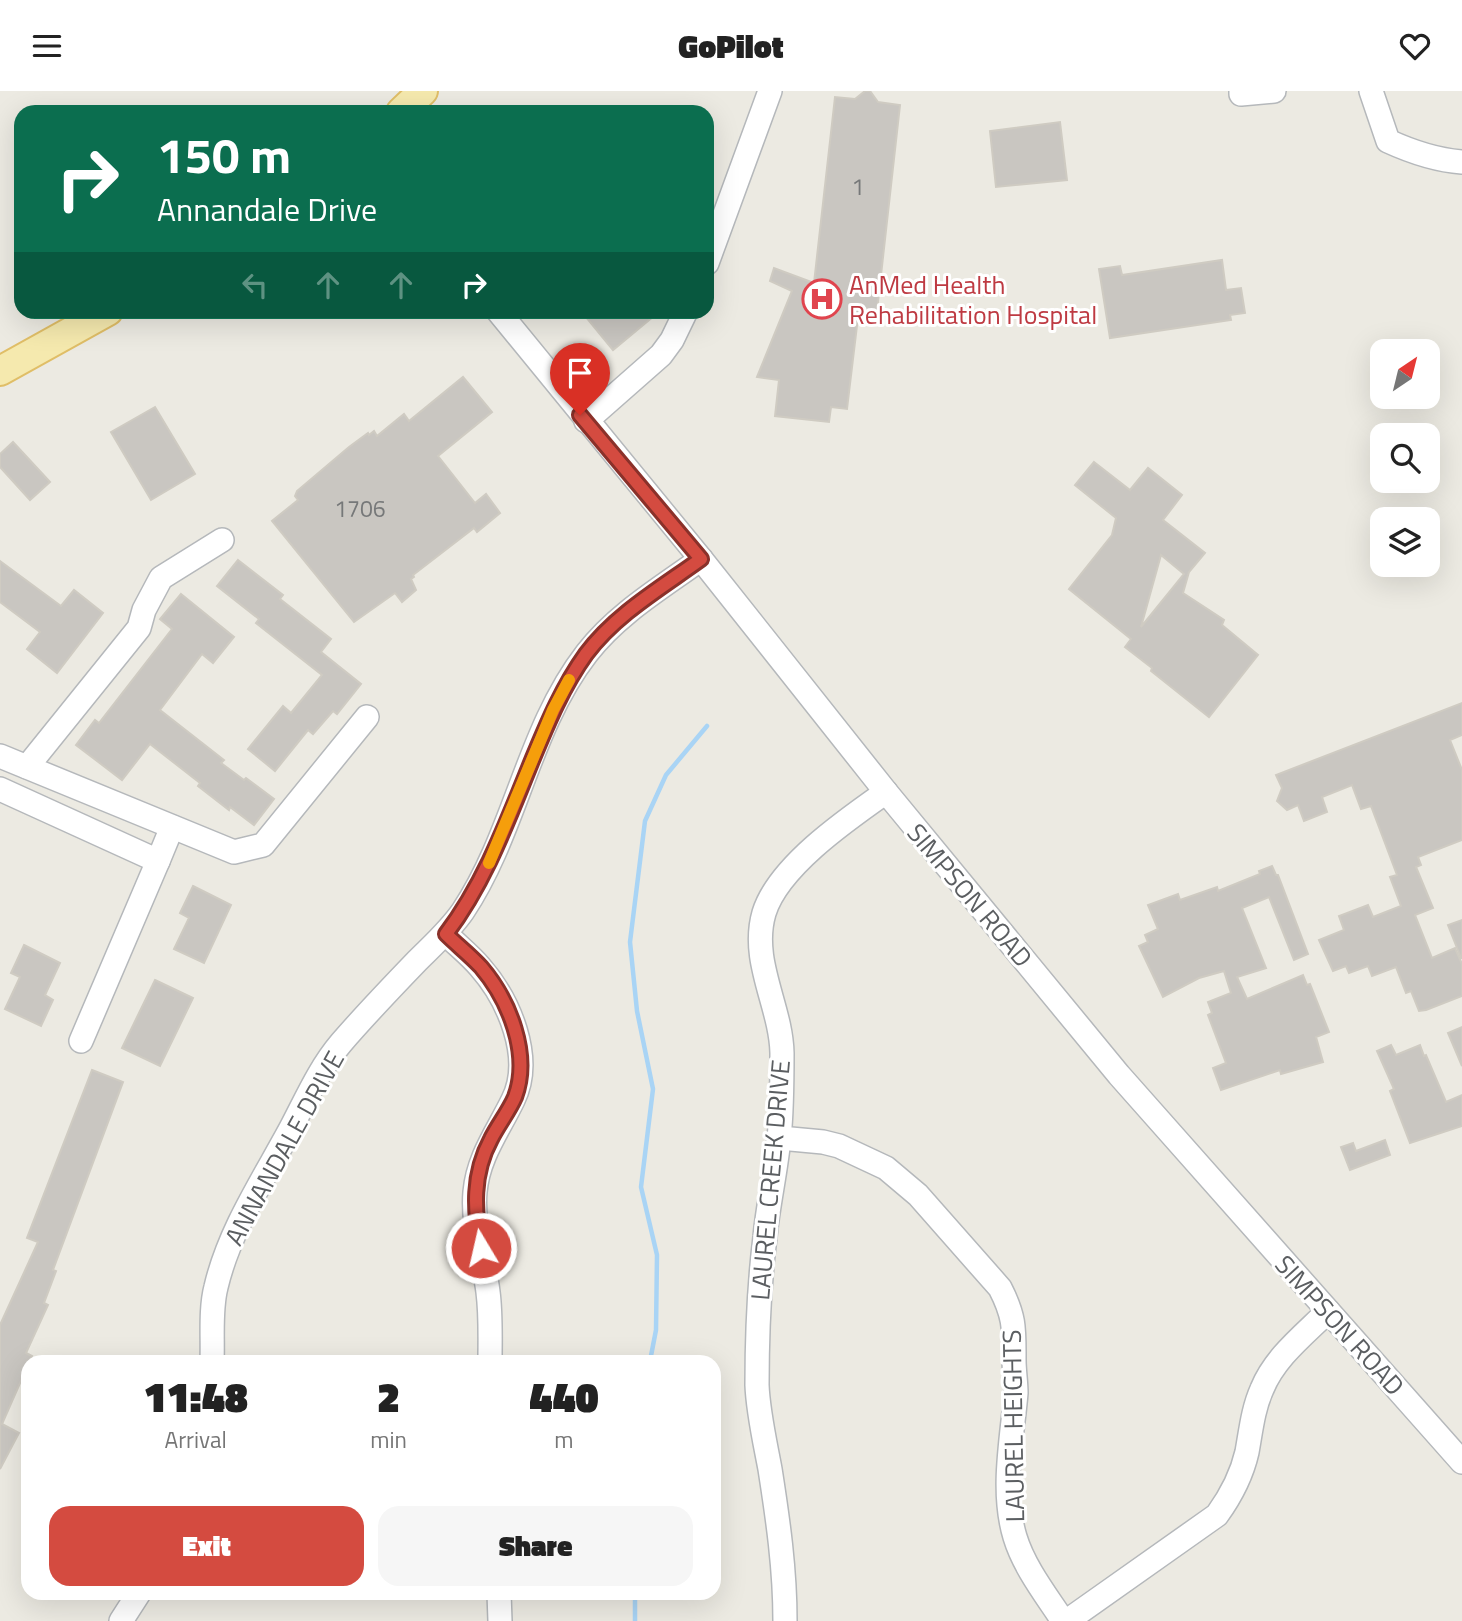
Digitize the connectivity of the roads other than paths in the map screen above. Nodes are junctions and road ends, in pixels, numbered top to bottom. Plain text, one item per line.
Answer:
1 (423, 91) edge
2 (770, 91) edge
3 (1241, 91) edge
4 (1274, 91) edge
5 (1371, 91) edge
6 (408, 105) edge
7 (1462, 162) edge
8 (714, 244) edge
9 (94, 319) edge
10 (504, 319) edge
11 (683, 319) edge
12 (0, 371) edge
13 (586, 421) junction
14 (222, 541) dead end
15 (701, 559) junction
16 (367, 717) dead end
17 (0, 756) edge
18 (27, 767) junction
19 (0, 789) edge
20 (886, 792) junction
21 (172, 827) junction
22 (159, 860) junction
23 (446, 934) junction
24 (81, 1041) dead end
25 (779, 1138) junction
26 (1328, 1311) junction
27 (212, 1355) edge
28 (491, 1355) edge
29 (1462, 1462) edge
30 (134, 1600) edge
31 (499, 1600) edge
32 (121, 1621) edge
33 (500, 1621) edge
34 (785, 1621) edge
35 (1065, 1621) edge

1 - 6 main road
2 - 8 street
3 - 4 street
5 - 7 street
9 - 12 main road
10 - 13 street, SIMPSON ROAD
11 - 13 street
13 - 15 street, SIMPSON ROAD
14 - 18 street
15 - 20 street, SIMPSON ROAD
15 - 23 street, ANNANDALE DRIVE
16 - 21 street
17 - 18 street
18 - 21 street
19 - 22 street
20 - 25 street, LAUREL CREEK DRIVE
20 - 26 street, SIMPSON ROAD
21 - 22 street
22 - 24 street
23 - 27 street, ANNANDALE DRIVE
23 - 28 street
25 - 34 street, LAUREL CREEK DRIVE
25 - 35 street, LAUREL HEIGHTS
26 - 29 street, SIMPSON ROAD
26 - 35 street
30 - 32 street
31 - 33 street

